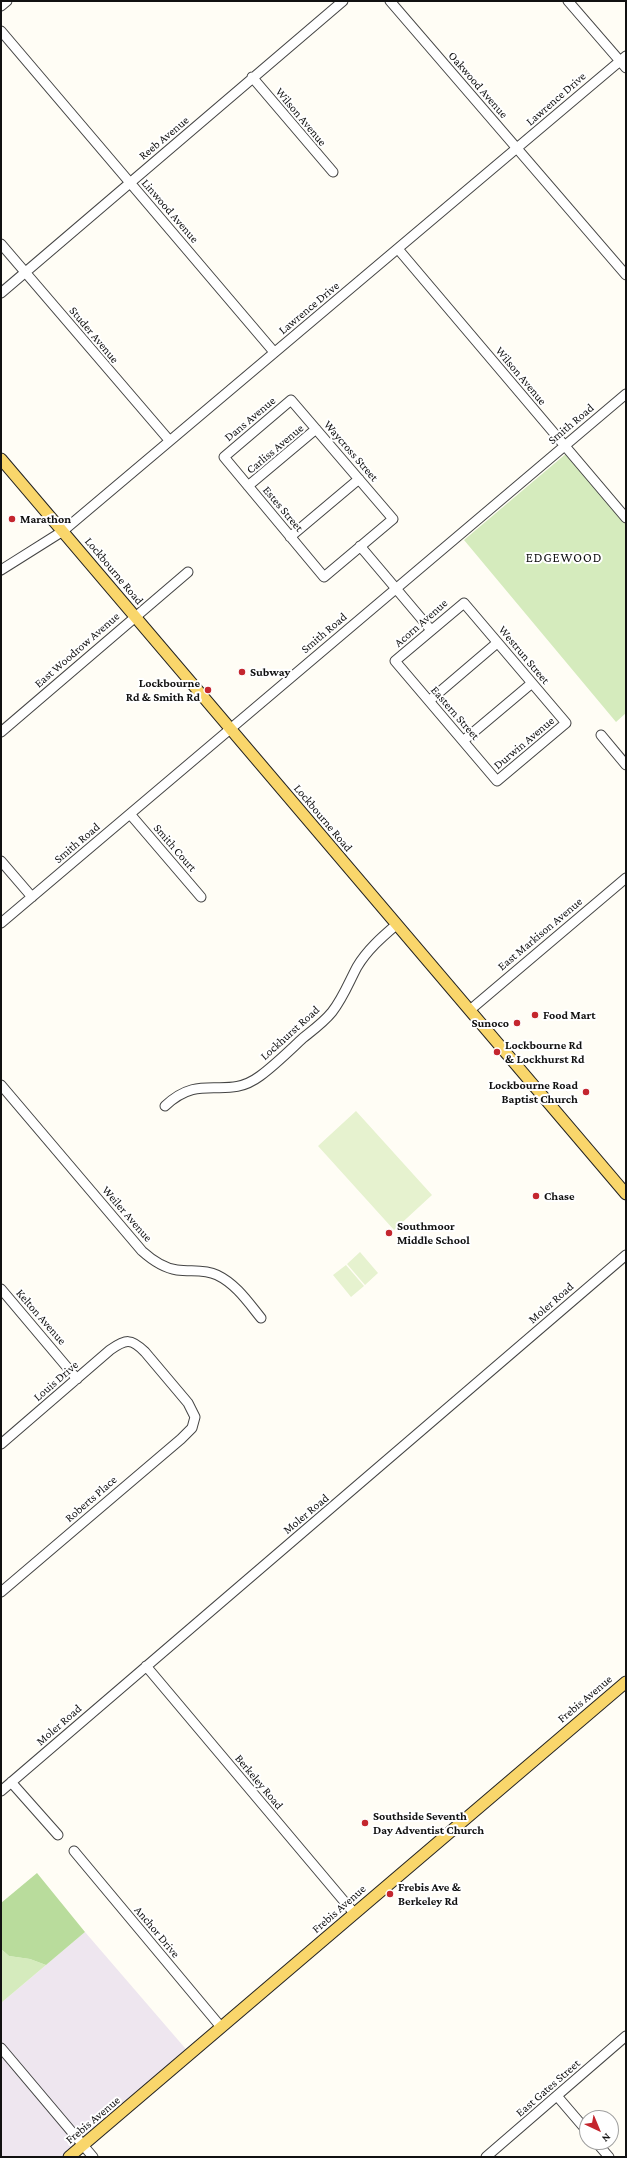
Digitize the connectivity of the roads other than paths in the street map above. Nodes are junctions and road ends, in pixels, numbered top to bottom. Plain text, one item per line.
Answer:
1 (7, 1) edge
2 (343, 1) edge
3 (390, 1) edge
4 (568, 1) edge
5 (1, 6) edge
6 (1, 31) edge
7 (623, 58) edge
8 (626, 68) edge
9 (252, 77) junction
10 (516, 148) junction
11 (333, 172) dead end
12 (130, 183) junction
13 (1, 244) edge
14 (398, 249) junction
15 (25, 272) junction
16 (626, 275) edge
17 (1, 293) edge
18 (274, 352) junction
19 (626, 394) edge
20 (291, 400) joint
21 (316, 430) junction
22 (169, 440) junction
23 (564, 446) junction
24 (224, 457) joint
25 (1, 459) edge
26 (359, 479) junction
27 (248, 486) junction
28 (626, 518) edge
29 (63, 531) junction
30 (290, 537) junction
31 (360, 546) junction
32 (1, 570) edge
33 (188, 572) dead end
34 (396, 589) junction
35 (464, 602) joint
36 (135, 616) junction
37 (431, 630) junction
38 (497, 643) junction
39 (395, 661) joint
40 (532, 683) junction
41 (428, 701) junction
42 (566, 723) joint
43 (229, 728) junction
44 (1, 732) edge
45 (601, 735) dead end
46 (463, 741) junction
47 (626, 764) edge
48 (497, 781) joint
49 (130, 814) junction
50 (1, 861) edge
51 (626, 878) edge
52 (32, 897) junction
53 (202, 897) dead end
54 (1, 923) edge
55 (396, 925) junction
56 (470, 1010) junction
57 (1, 1085) edge
58 (165, 1106) dead end
59 (626, 1194) edge
60 (626, 1255) edge
61 (1, 1289) edge
62 (261, 1318) dead end
63 (78, 1379) junction
64 (195, 1423) joint
65 (1, 1444) edge
66 (1, 1592) edge
67 (146, 1666) junction
68 (626, 1682) edge
69 (12, 1782) junction
70 (1, 1791) edge
71 (58, 1835) dead end
72 (74, 1852) dead end
73 (354, 1913) junction
74 (221, 2027) junction
75 (626, 2036) edge
76 (1, 2048) edge
77 (557, 2096) junction
78 (579, 2122) edge
79 (83, 2145) junction
80 (69, 2157) edge
81 (93, 2157) edge
82 (486, 2157) edge

1 - 5 street
2 - 9 street, Reeb Avenue
3 - 10 street, Oakwood Avenue
4 - 7 street
6 - 12 street, Linwood Avenue
7 - 8 street
7 - 10 street, Lawrence Drive
9 - 11 street, Wilson Avenue
9 - 12 street, Reeb Avenue
10 - 14 street, Lawrence Drive
10 - 16 street, Oakwood Avenue
12 - 15 street, Reeb Avenue
12 - 18 street, Linwood Avenue
13 - 15 street, Studer Avenue
14 - 18 street, Lawrence Drive
14 - 23 street, Wilson Avenue
15 - 17 street, Reeb Avenue
15 - 22 street, Studer Avenue
18 - 22 street, Lawrence Drive
19 - 23 street, Smith Road
20 - 21 street, Waycross Street
20 - 24 street, Dans Avenue
21 - 26 street, Waycross Street
21 - 27 street, Carliss Avenue
22 - 29 street, Lawrence Drive
23 - 28 street, Wilson Avenue
23 - 34 street, Smith Road
24 - 27 street, Estes Street
25 - 29 main road, Lockbourne Road
26 - 30 street
26 - 31 street, Waycross Street
27 - 30 street, Estes Street
29 - 32 street, Lawrence Drive
29 - 36 main road, Lockbourne Road
30 - 31 street, Estes Street
31 - 34 street
33 - 36 street, East Woodrow Avenue
34 - 37 street
34 - 43 street, Smith Road
35 - 37 street, Acorn Avenue
35 - 38 street, Westrun Street
36 - 43 main road, Lockbourne Road
36 - 44 street, East Woodrow Avenue
37 - 39 street, Acorn Avenue
38 - 40 street, Westrun Street
38 - 41 street
39 - 41 street, Eastern Street
40 - 42 street, Westrun Street
40 - 46 street
41 - 46 street, Eastern Street
42 - 48 street, Durwin Avenue
43 - 49 street, Smith Road
43 - 55 main road, Lockbourne Road
45 - 47 street
46 - 48 street, Eastern Street
49 - 52 street, Smith Road
49 - 53 street, Smith Court
50 - 52 street
51 - 56 street, East Markison Avenue
52 - 54 street, Smith Road
55 - 56 main road, Lockbourne Road
55 - 58 street, Lockhurst Road
56 - 59 main road, Lockbourne Road
57 - 62 street, Weiler Avenue
60 - 67 street, Moler Road
61 - 63 street, Kelton Avenue
63 - 64 street, Louis Drive
63 - 65 street, Louis Drive
64 - 66 street, Roberts Place
67 - 69 street, Moler Road
67 - 73 street, Berkeley Road
68 - 73 main road, Frebis Avenue
69 - 70 street, Moler Road
69 - 71 street
72 - 74 street, Anchor Drive
73 - 74 main road, Frebis Avenue
74 - 79 main road, Frebis Avenue
75 - 77 street, East Gates Street
76 - 79 street
77 - 78 street
77 - 82 street, East Gates Street
79 - 80 main road, Frebis Avenue
79 - 81 street

